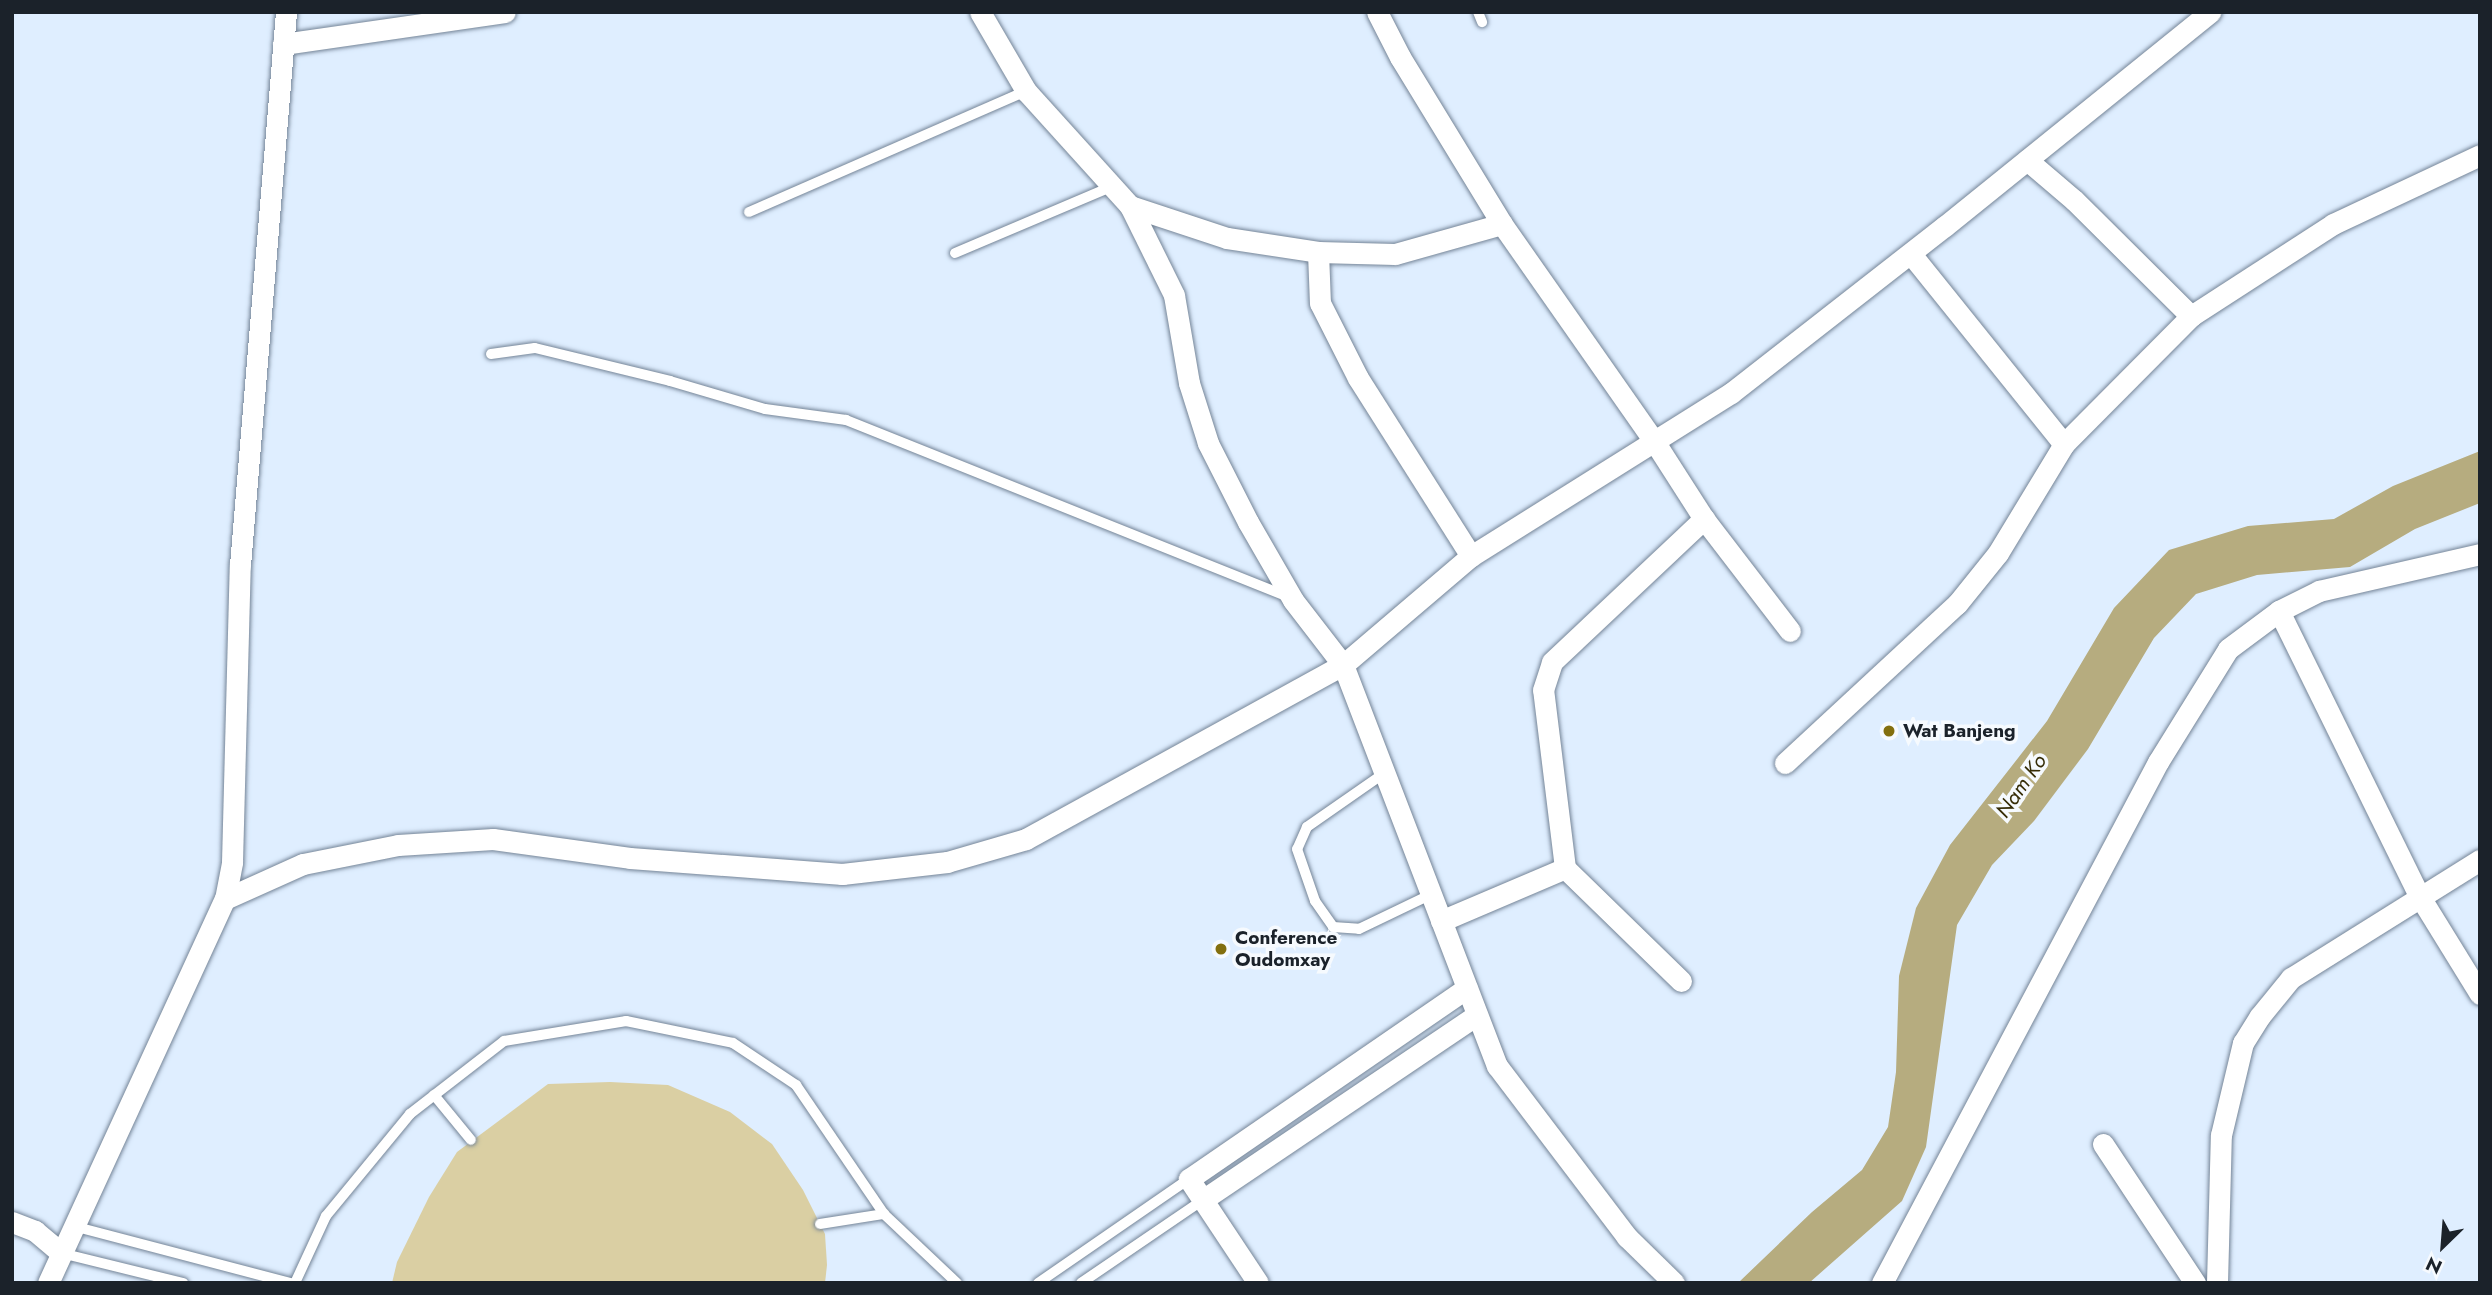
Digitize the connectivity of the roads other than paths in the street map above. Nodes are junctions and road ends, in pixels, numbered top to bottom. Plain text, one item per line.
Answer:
1 (286, 12) edge
2 (505, 12) edge
3 (980, 12) edge
4 (1377, 12) edge
5 (2199, 16) edge
6 (284, 44) junction
7 (1026, 91) junction
8 (2480, 155) edge
9 (2027, 160) junction
10 (1112, 186) junction
11 (1130, 206) junction
12 (749, 212) dead end
13 (1502, 224) junction
14 (1318, 252) junction
15 (955, 253) dead end
16 (1911, 254) junction
17 (2191, 316) junction
18 (491, 354) dead end
19 (1654, 441) junction
20 (2064, 444) junction
21 (1704, 519) junction
22 (2480, 554) edge
23 (1471, 556) junction
24 (1293, 600) junction
25 (2279, 611) junction
26 (1790, 631) dead end
27 (1343, 665) junction
28 (1786, 764) dead end
29 (1383, 774) junction
30 (2480, 860) edge
31 (1565, 868) junction
32 (1430, 895) junction
33 (2420, 897) junction
34 (225, 899) junction
35 (1441, 921) junction
36 (1681, 981) dead end
37 (1466, 988) junction
38 (2480, 994) edge
39 (1477, 1015) junction
40 (434, 1096) junction
41 (471, 1140) dead end
42 (2103, 1144) dead end
43 (1189, 1178) junction
44 (1204, 1199) junction
45 (884, 1214) junction
46 (12, 1222) edge
47 (820, 1224) dead end
48 (72, 1226) junction
49 (35, 1231) junction
50 (61, 1252) junction
51 (48, 1283) edge
52 (183, 1283) edge
53 (293, 1283) edge
54 (957, 1283) edge
55 (1038, 1283) edge
56 (1081, 1283) edge
57 (1258, 1283) edge
58 (1674, 1283) edge
59 (1882, 1283) edge
60 (2195, 1283) edge
61 (2217, 1283) edge

1 - 6 street
2 - 6 street
3 - 7 street
4 - 13 street
5 - 9 street
6 - 34 street
7 - 10 street
7 - 12 lane
8 - 17 street
9 - 16 street
9 - 17 street
10 - 11 street
10 - 15 lane
11 - 14 street
11 - 24 street
13 - 14 street
13 - 19 street
14 - 23 street
16 - 19 street
16 - 20 street
17 - 20 street
18 - 24 lane
19 - 21 street
19 - 23 street
20 - 28 street
21 - 26 street
21 - 31 street
22 - 25 street
23 - 27 street
24 - 27 street
25 - 33 street
25 - 59 street
27 - 29 street
27 - 34 street
29 - 32 street
29 - 32 lane
30 - 33 street
31 - 35 street
31 - 36 street
32 - 35 street
33 - 38 street
33 - 61 street
34 - 48 street
35 - 37 street
37 - 39 street
37 - 43 street
39 - 44 street
39 - 58 street
40 - 41 lane
40 - 45 lane
40 - 53 lane
42 - 60 street
43 - 44 street
43 - 55 lane
44 - 56 lane
44 - 57 street
45 - 47 lane
45 - 54 lane
46 - 49 street
48 - 49 street
48 - 50 street
48 - 53 lane
49 - 50 street
50 - 51 street
50 - 52 lane

